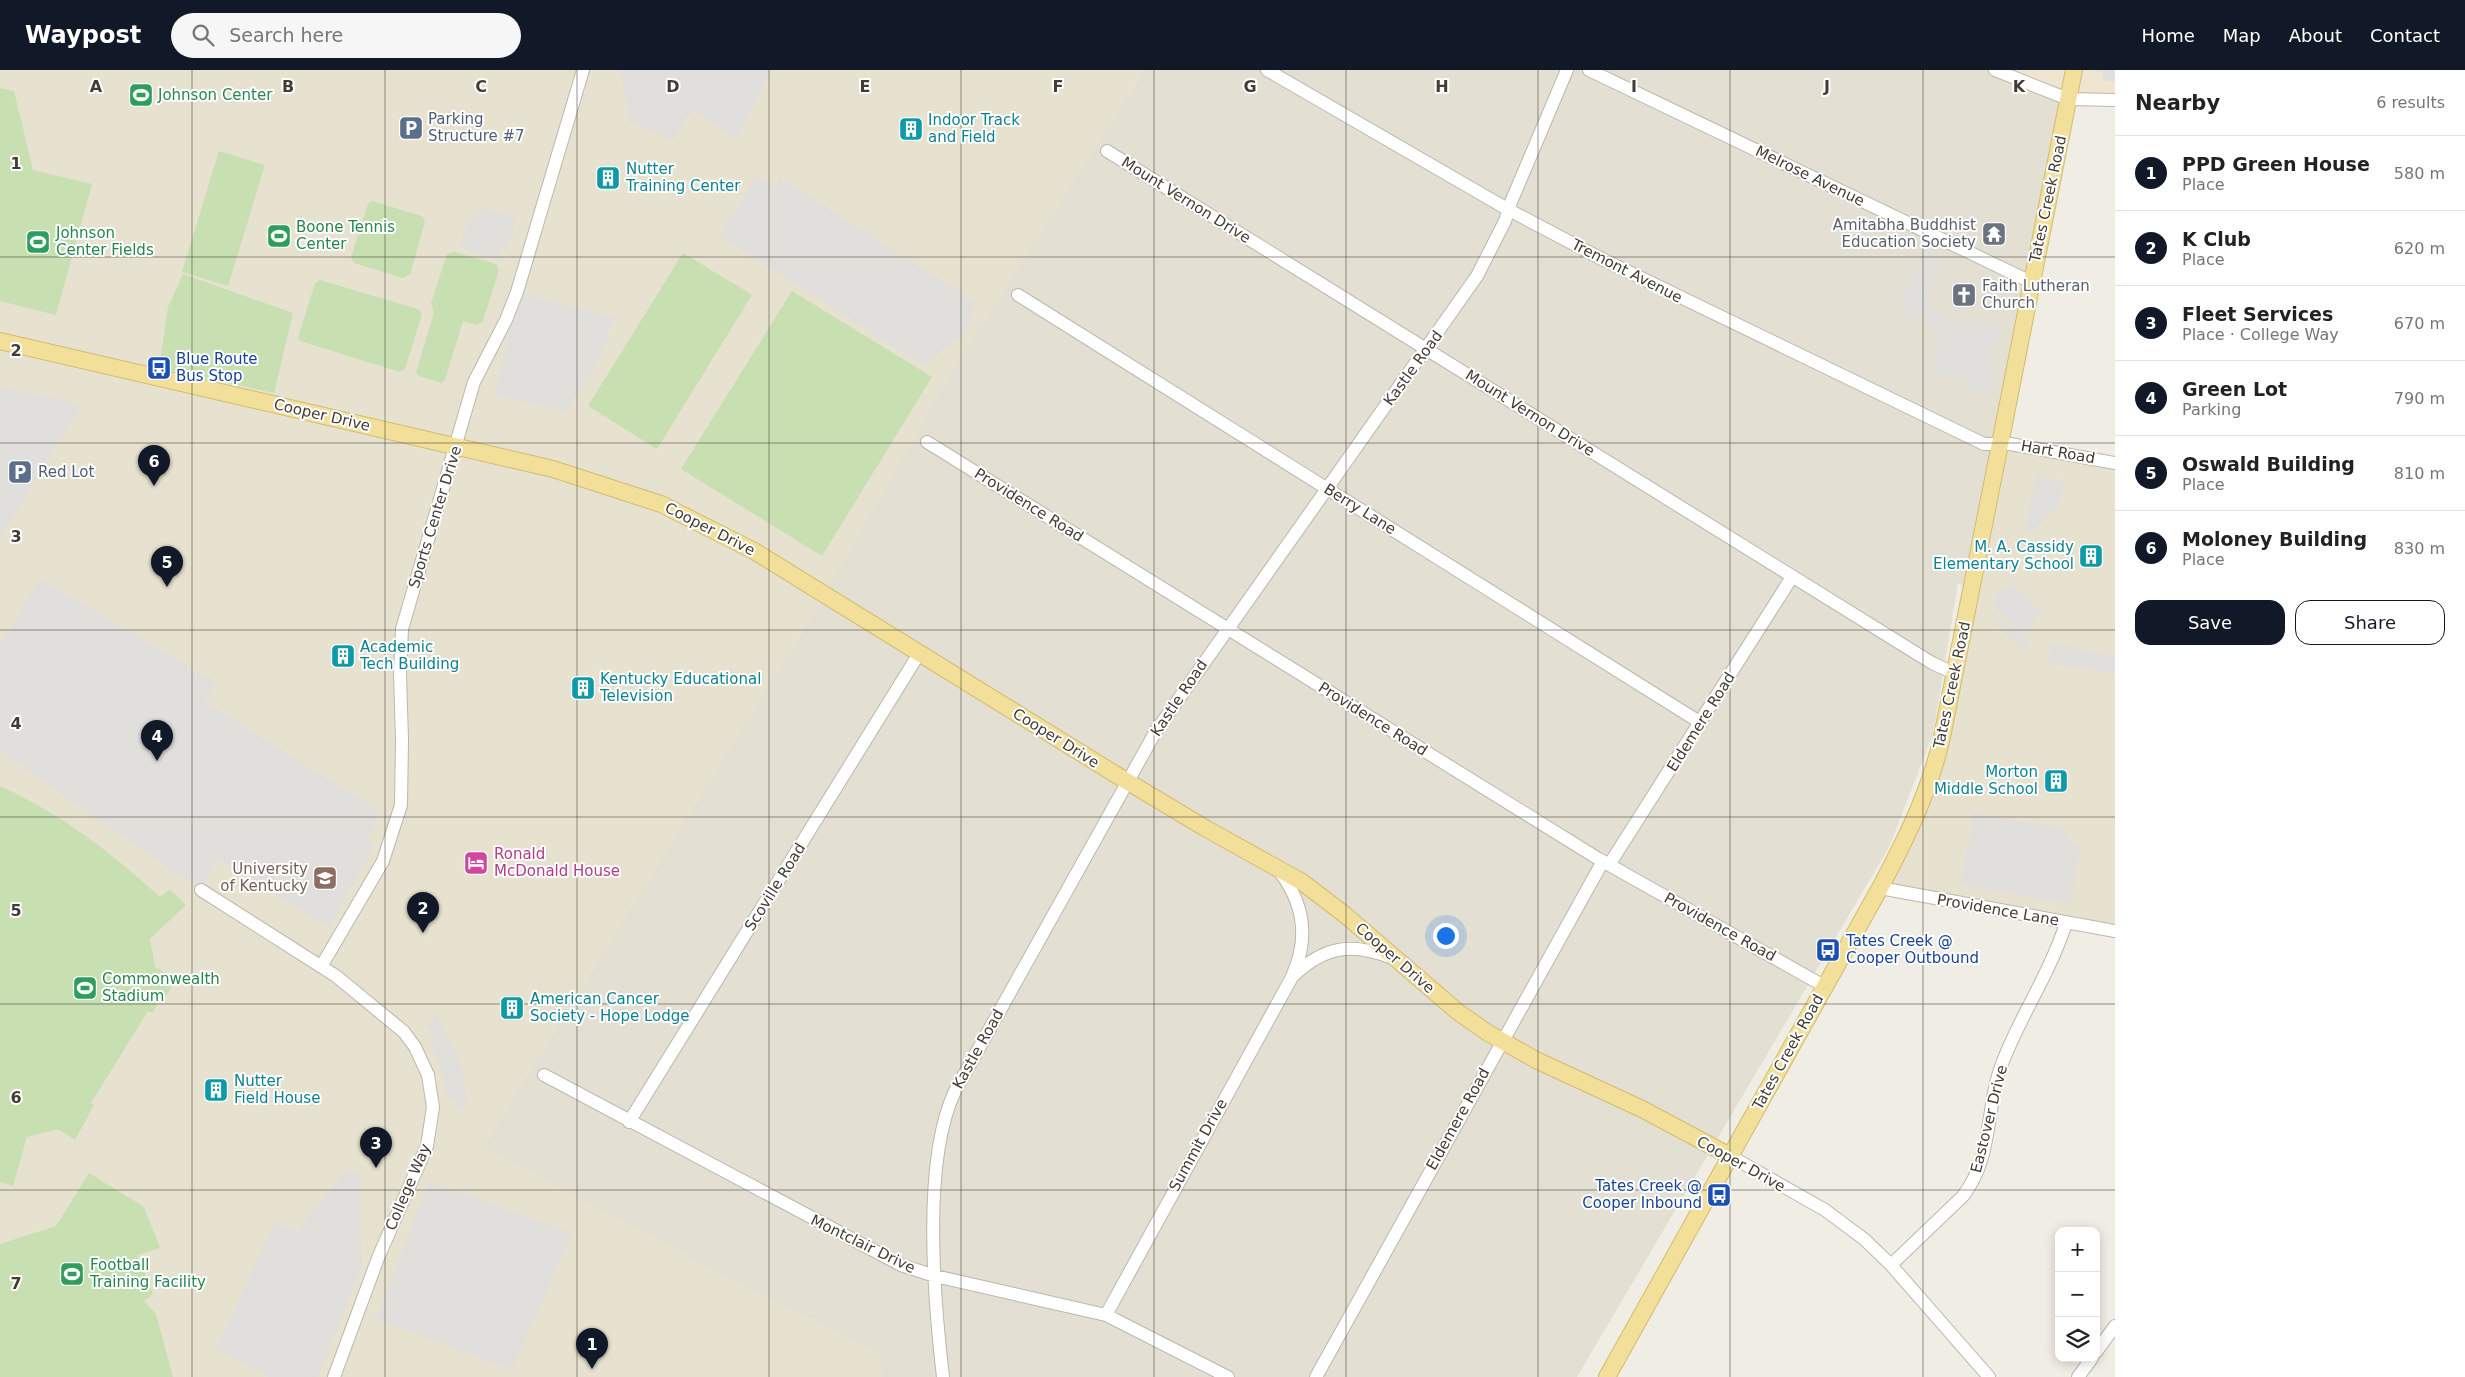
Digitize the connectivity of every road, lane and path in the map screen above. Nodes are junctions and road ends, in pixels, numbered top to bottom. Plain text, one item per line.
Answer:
1 (584, 70) edge
2 (1267, 70) edge
3 (1567, 70) edge
4 (1589, 70) edge
5 (1995, 70) edge
6 (2074, 70) edge
7 (2068, 100) junction
8 (2115, 100) edge
9 (1107, 151) dead end
10 (1509, 210) junction
11 (2031, 282) junction
12 (1018, 294) dead end
13 (0, 341) edge
14 (1426, 349) junction
15 (927, 442) dead end
16 (2000, 444) junction
17 (456, 446) junction
18 (2115, 463) edge
19 (1326, 488) junction
20 (1792, 577) junction
21 (1227, 628) junction
22 (920, 652) junction
23 (1954, 673) junction
24 (1701, 723) junction
25 (1126, 781) junction
26 (1606, 863) junction
27 (1277, 868) junction
28 (1880, 888) junction
29 (201, 890) dead end
30 (2066, 922) junction
31 (2115, 931) edge
32 (1397, 960) junction
33 (322, 965) junction
34 (1292, 977) junction
35 (1824, 986) junction
36 (1501, 1041) junction
37 (544, 1075) dead end
38 (630, 1122) junction
39 (1730, 1156) junction
40 (1891, 1265) junction
41 (935, 1276) junction
42 (1106, 1315) junction
43 (2115, 1326) edge
44 (2100, 1347) edge
45 (2089, 1362) edge
46 (334, 1377) edge
47 (942, 1377) edge
48 (1228, 1377) edge
49 (1316, 1377) edge
50 (1607, 1377) edge
51 (1989, 1377) edge
52 (2078, 1377) edge

1 - 17 street, Sports Center Drive
2 - 10 street, Tremont Avenue
3 - 10 street, Kastle Road
4 - 11 street, Melrose Avenue
5 - 7 street
6 - 7 main road, Tates Creek Road
7 - 8 street
7 - 11 main road, Tates Creek Road
9 - 14 street, Mount Vernon Drive
10 - 14 street, Kastle Road
10 - 16 street, Tremont Avenue
11 - 16 main road, Tates Creek Road
12 - 19 street, Berry Lane
13 - 17 main road, Cooper Drive
14 - 19 street, Kastle Road
14 - 20 street, Mount Vernon Drive
15 - 21 street, Providence Road
16 - 18 street, Hart Road
16 - 23 main road, Tates Creek Road
17 - 22 main road, Cooper Drive
17 - 33 street, Sports Center Drive
19 - 21 street, Kastle Road
19 - 24 street, Berry Lane
20 - 23 street, Mount Vernon Drive
20 - 24 street, Eldemere Road
21 - 25 street, Kastle Road
21 - 26 street, Providence Road
22 - 25 main road, Cooper Drive
22 - 38 street, Scoville Road
23 - 28 main road, Tates Creek Road
24 - 26 street, Eldemere Road
25 - 27 main road, Cooper Drive
25 - 41 street, Kastle Road
26 - 35 street, Providence Road
26 - 36 street, Eldemere Road
27 - 32 main road, Cooper Drive
27 - 34 street, Summit Drive
28 - 30 street, Providence Lane
28 - 35 main road, Tates Creek Road
29 - 33 street, College Way
30 - 31 street, Providence Lane
30 - 40 street, Eastover Drive
32 - 34 street, Summit Drive
32 - 36 main road, Cooper Drive
33 - 46 street, College Way
34 - 42 street, Summit Drive
35 - 39 main road, Tates Creek Road
36 - 39 main road, Cooper Drive
36 - 49 street, Eldemere Road
37 - 38 street, Montclair Drive
38 - 41 street, Montclair Drive
39 - 40 street, Cooper Drive
39 - 50 main road, Tates Creek Road
40 - 51 street, Cooper Drive
41 - 42 street, Montclair Drive
41 - 47 street, Kastle Road
42 - 48 street, Montclair Drive
43 - 44 street
45 - 52 street

